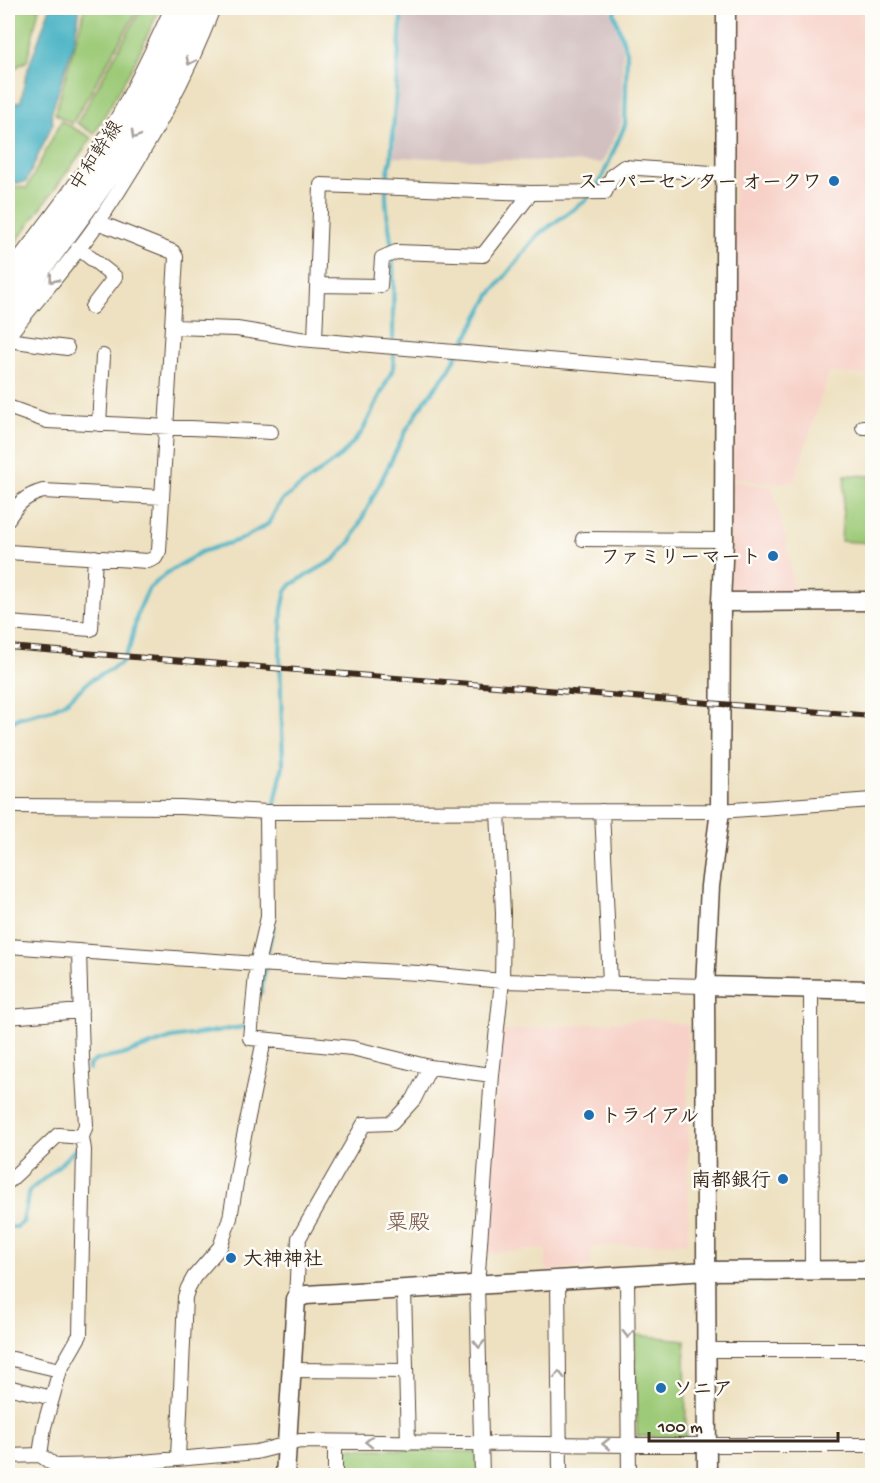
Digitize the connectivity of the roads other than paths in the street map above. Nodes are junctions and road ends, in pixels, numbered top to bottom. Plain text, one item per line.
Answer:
1 (172, 8) edge
2 (182, 8) edge
3 (197, 8) edge
4 (213, 8) edge
5 (726, 8) edge
6 (726, 174) junction
7 (531, 194) junction
8 (98, 222) junction
9 (78, 248) junction
10 (8, 273) edge
11 (317, 285) junction
12 (8, 290) edge
13 (92, 307) dead end
14 (8, 315) edge
15 (172, 327) junction
16 (8, 338) edge
17 (315, 340) junction
18 (67, 348) dead end
19 (103, 356) dead end
20 (725, 375) junction
21 (8, 407) edge
22 (99, 424) junction
23 (166, 428) junction
24 (271, 432) dead end
25 (162, 496) junction
26 (8, 519) edge
27 (583, 539) dead end
28 (724, 540) junction
29 (8, 552) edge
30 (95, 557) junction
31 (873, 601) edge
32 (721, 602) junction
33 (8, 623) edge
34 (873, 800) edge
35 (8, 806) edge
36 (602, 811) junction
37 (720, 811) junction
38 (267, 812) junction
39 (498, 812) junction
40 (8, 946) edge
41 (79, 951) junction
42 (257, 964) junction
43 (502, 981) junction
44 (610, 984) junction
45 (705, 986) junction
46 (811, 989) junction
47 (873, 990) edge
48 (81, 1011) junction
49 (8, 1017) edge
50 (264, 1040) junction
51 (430, 1068) junction
52 (492, 1075) junction
53 (83, 1143) junction
54 (8, 1182) edge
55 (812, 1270) junction
56 (873, 1270) edge
57 (707, 1271) junction
58 (627, 1276) junction
59 (558, 1280) junction
60 (477, 1286) junction
61 (404, 1290) junction
62 (296, 1299) junction
63 (707, 1350) junction
64 (873, 1350) edge
65 (13, 1359) dead end
66 (60, 1370) junction
67 (291, 1370) junction
68 (406, 1371) junction
69 (8, 1387) edge
70 (52, 1398) junction
71 (335, 1442) junction
72 (408, 1443) junction
73 (481, 1443) junction
74 (287, 1444) junction
75 (560, 1444) junction
76 (630, 1445) junction
77 (707, 1445) junction
78 (873, 1445) edge
79 (40, 1455) junction
80 (8, 1456) edge
81 (178, 1458) junction
82 (107, 1470) edge
83 (55, 1471) edge
84 (285, 1476) edge
85 (335, 1476) edge
86 (482, 1476) edge
87 (560, 1476) edge
88 (630, 1476) edge
89 (707, 1476) edge

1 - 10 street
2 - 12 street, 中和幹線
3 -> 14 street, 中和幹線
4 -> 8 street
5 - 6 street
6 - 7 street
6 - 20 street
7 - 11 street
7 - 11 street
8 - 9 street
8 - 15 street
9 - 13 street
9 -> 16 street
11 - 17 street
15 - 17 street
15 - 23 street
16 - 18 street
17 - 20 street
19 - 22 street
20 - 28 street
21 - 22 street
22 - 23 street
23 - 24 street
23 - 25 street
25 - 26 street
25 - 30 street
27 - 28 street
28 - 32 street
29 - 30 street
30 - 33 street
31 - 32 street
32 - 37 street
34 - 37 street
35 - 38 street
36 - 37 street
36 - 39 street
36 - 44 street
37 - 45 street
38 - 39 street
38 - 42 street
39 - 43 street
40 - 41 street
41 - 42 street
41 - 48 street
42 - 43 street
42 - 50 street
43 - 44 street
43 - 52 street
44 - 45 street
45 - 46 street
45 - 57 street
46 - 47 street
46 - 55 street
48 - 49 street
48 - 53 street
50 - 51 street
50 - 81 street
51 - 52 street
51 - 62 street
52 - 60 street
53 - 54 street
53 - 66 street
55 - 56 street
55 - 57 street
57 - 58 street
57 - 63 street
58 - 59 street
58 -> 76 street
59 - 60 street
75 -> 59 street
60 - 61 street
60 -> 73 street
61 - 62 street
61 - 68 street
62 - 67 street
63 - 64 street
63 - 77 street
65 - 66 street
66 - 70 street
67 - 68 street
67 - 74 street
68 - 72 street
69 - 70 street
70 - 79 street
72 -> 71 street
71 - 74 street
71 - 85 street
72 - 73 street
73 - 75 street
73 - 86 street
74 - 81 street
74 - 84 street
76 -> 75 street
75 - 87 street
76 - 77 street
76 - 88 street
77 - 78 street
77 - 89 street
79 - 80 street
79 - 83 street
81 - 82 street
82 - 83 street

